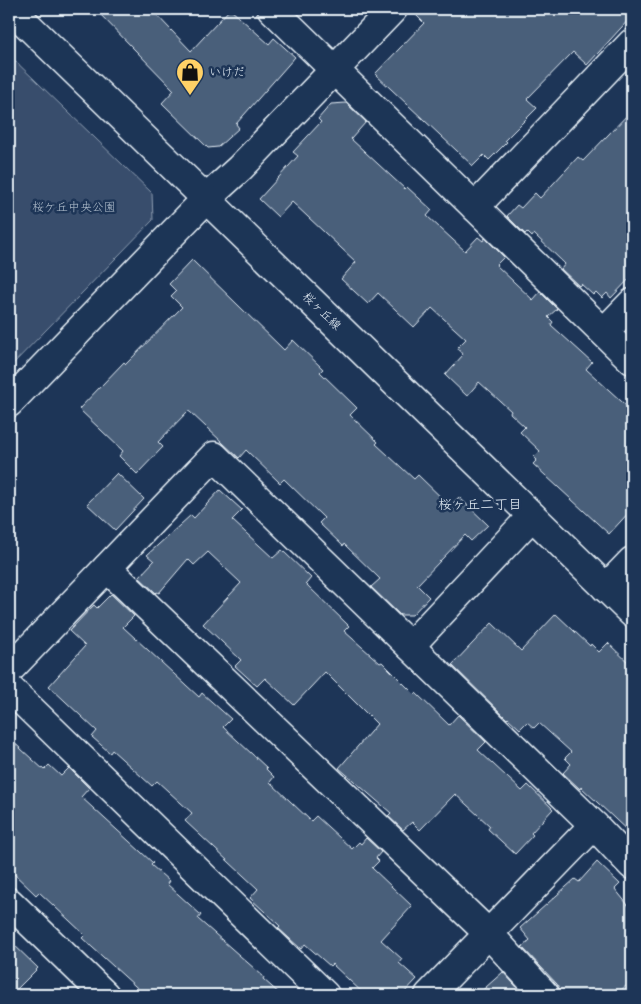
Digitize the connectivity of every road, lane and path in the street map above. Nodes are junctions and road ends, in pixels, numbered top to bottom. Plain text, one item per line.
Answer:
1 (11, 9) edge
2 (272, 9) edge
3 (393, 9) edge
4 (632, 43) edge
5 (334, 69) junction
6 (206, 199) junction
7 (475, 207) junction
8 (632, 303) edge
9 (604, 332) junction
10 (632, 360) edge
11 (9, 403) edge
12 (532, 516) junction
13 (632, 561) edge
14 (107, 568) junction
15 (606, 588) junction
16 (632, 613) edge
17 (410, 646) junction
18 (9, 670) edge
19 (9, 688) edge
20 (594, 825) junction
21 (632, 865) edge
22 (9, 902) edge
23 (489, 934) junction
24 (104, 995) edge
25 (325, 995) edge
26 (429, 995) edge
27 (544, 995) edge

1 - 6 street, 桜ヶ丘線
2 - 5 street
3 - 5 street
4 - 7 street
5 - 6 street
5 - 7 street
6 - 11 street
6 - 12 street, 桜ヶ丘線
7 - 9 street
8 - 9 street
9 - 10 street
12 - 15 street, 桜ヶ丘線
12 - 17 street
13 - 15 street
14 - 17 street
14 - 18 street
14 - 23 street
15 - 16 street, 桜ヶ丘線
17 - 20 street
19 - 25 street
20 - 21 street
20 - 23 street
22 - 24 street
23 - 26 street
23 - 27 street

